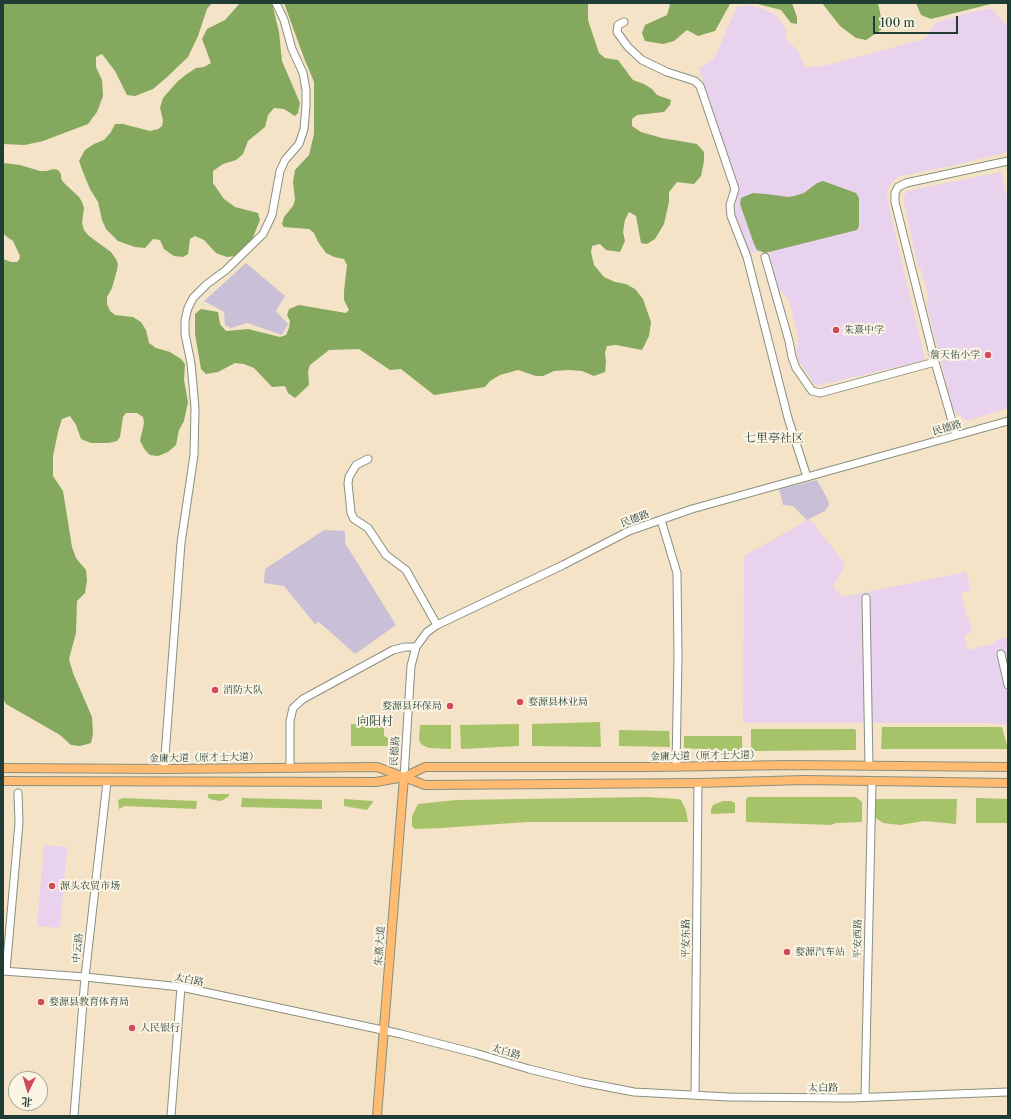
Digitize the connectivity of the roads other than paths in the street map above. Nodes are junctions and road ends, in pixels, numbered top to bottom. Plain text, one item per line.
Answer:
1 (276, 3) edge
2 (624, 22) dead end
3 (1008, 161) edge
4 (765, 257) dead end
5 (935, 362) junction
6 (1008, 421) edge
7 (956, 435) junction
8 (368, 459) dead end
9 (807, 477) junction
10 (661, 520) junction
11 (866, 598) dead end
12 (437, 625) junction
13 (416, 647) junction
14 (1001, 654) dead end
15 (1008, 685) edge
16 (868, 766) junction
17 (290, 767) junction
18 (676, 767) junction
19 (1008, 767) edge
20 (3, 768) edge
21 (164, 769) junction
22 (404, 777) junction
23 (3, 781) edge
24 (107, 782) junction
25 (872, 782) junction
26 (698, 783) junction
27 (1008, 783) edge
28 (18, 793) dead end
29 (5, 971) edge
30 (85, 977) junction
31 (181, 987) junction
32 (384, 1031) junction
33 (1008, 1092) edge
34 (695, 1095) junction
35 (865, 1097) junction
36 (74, 1116) edge
37 (170, 1116) edge
38 (377, 1116) edge

1 - 21 street
2 - 9 street
3 - 5 street
4 - 5 street
5 - 7 street
6 - 7 street, 民德路
7 - 9 street, 民德路
8 - 12 street
9 - 10 street, 民德路
10 - 12 street, 民德路
10 - 18 street
11 - 16 street
12 - 13 street, 民德路
13 - 17 street
13 - 22 street, 民德路
14 - 15 street
16 - 18 main road, 金庸大道（原才士大道）
16 - 19 main road, 金庸大道（原才士大道）
17 - 21 main road, 金庸大道（原才士大道）
17 - 22 main road, 金庸大道（原才士大道）
18 - 22 main road, 金庸大道（原才士大道）
20 - 21 main road, 金庸大道（原才士大道）
22 - 24 main road, 金庸大道（原才士大道）
22 - 26 main road, 金庸大道（原才士大道）
22 - 32 main road, 朱熹大道
23 - 24 main road, 金庸大道（原才士大道）
24 - 30 street, 中云路
25 - 26 main road, 金庸大道（原才士大道）
25 - 27 main road, 金庸大道（原才士大道）
25 - 35 street, 平安西路
26 - 34 street, 平安东路
28 - 29 street
29 - 30 street, 太白路
30 - 31 street, 太白路
30 - 36 street, 中云路
31 - 32 street, 太白路
31 - 37 street
32 - 34 street, 太白路
32 - 38 main road, 朱熹大道
33 - 35 street, 太白路
34 - 35 street, 太白路

